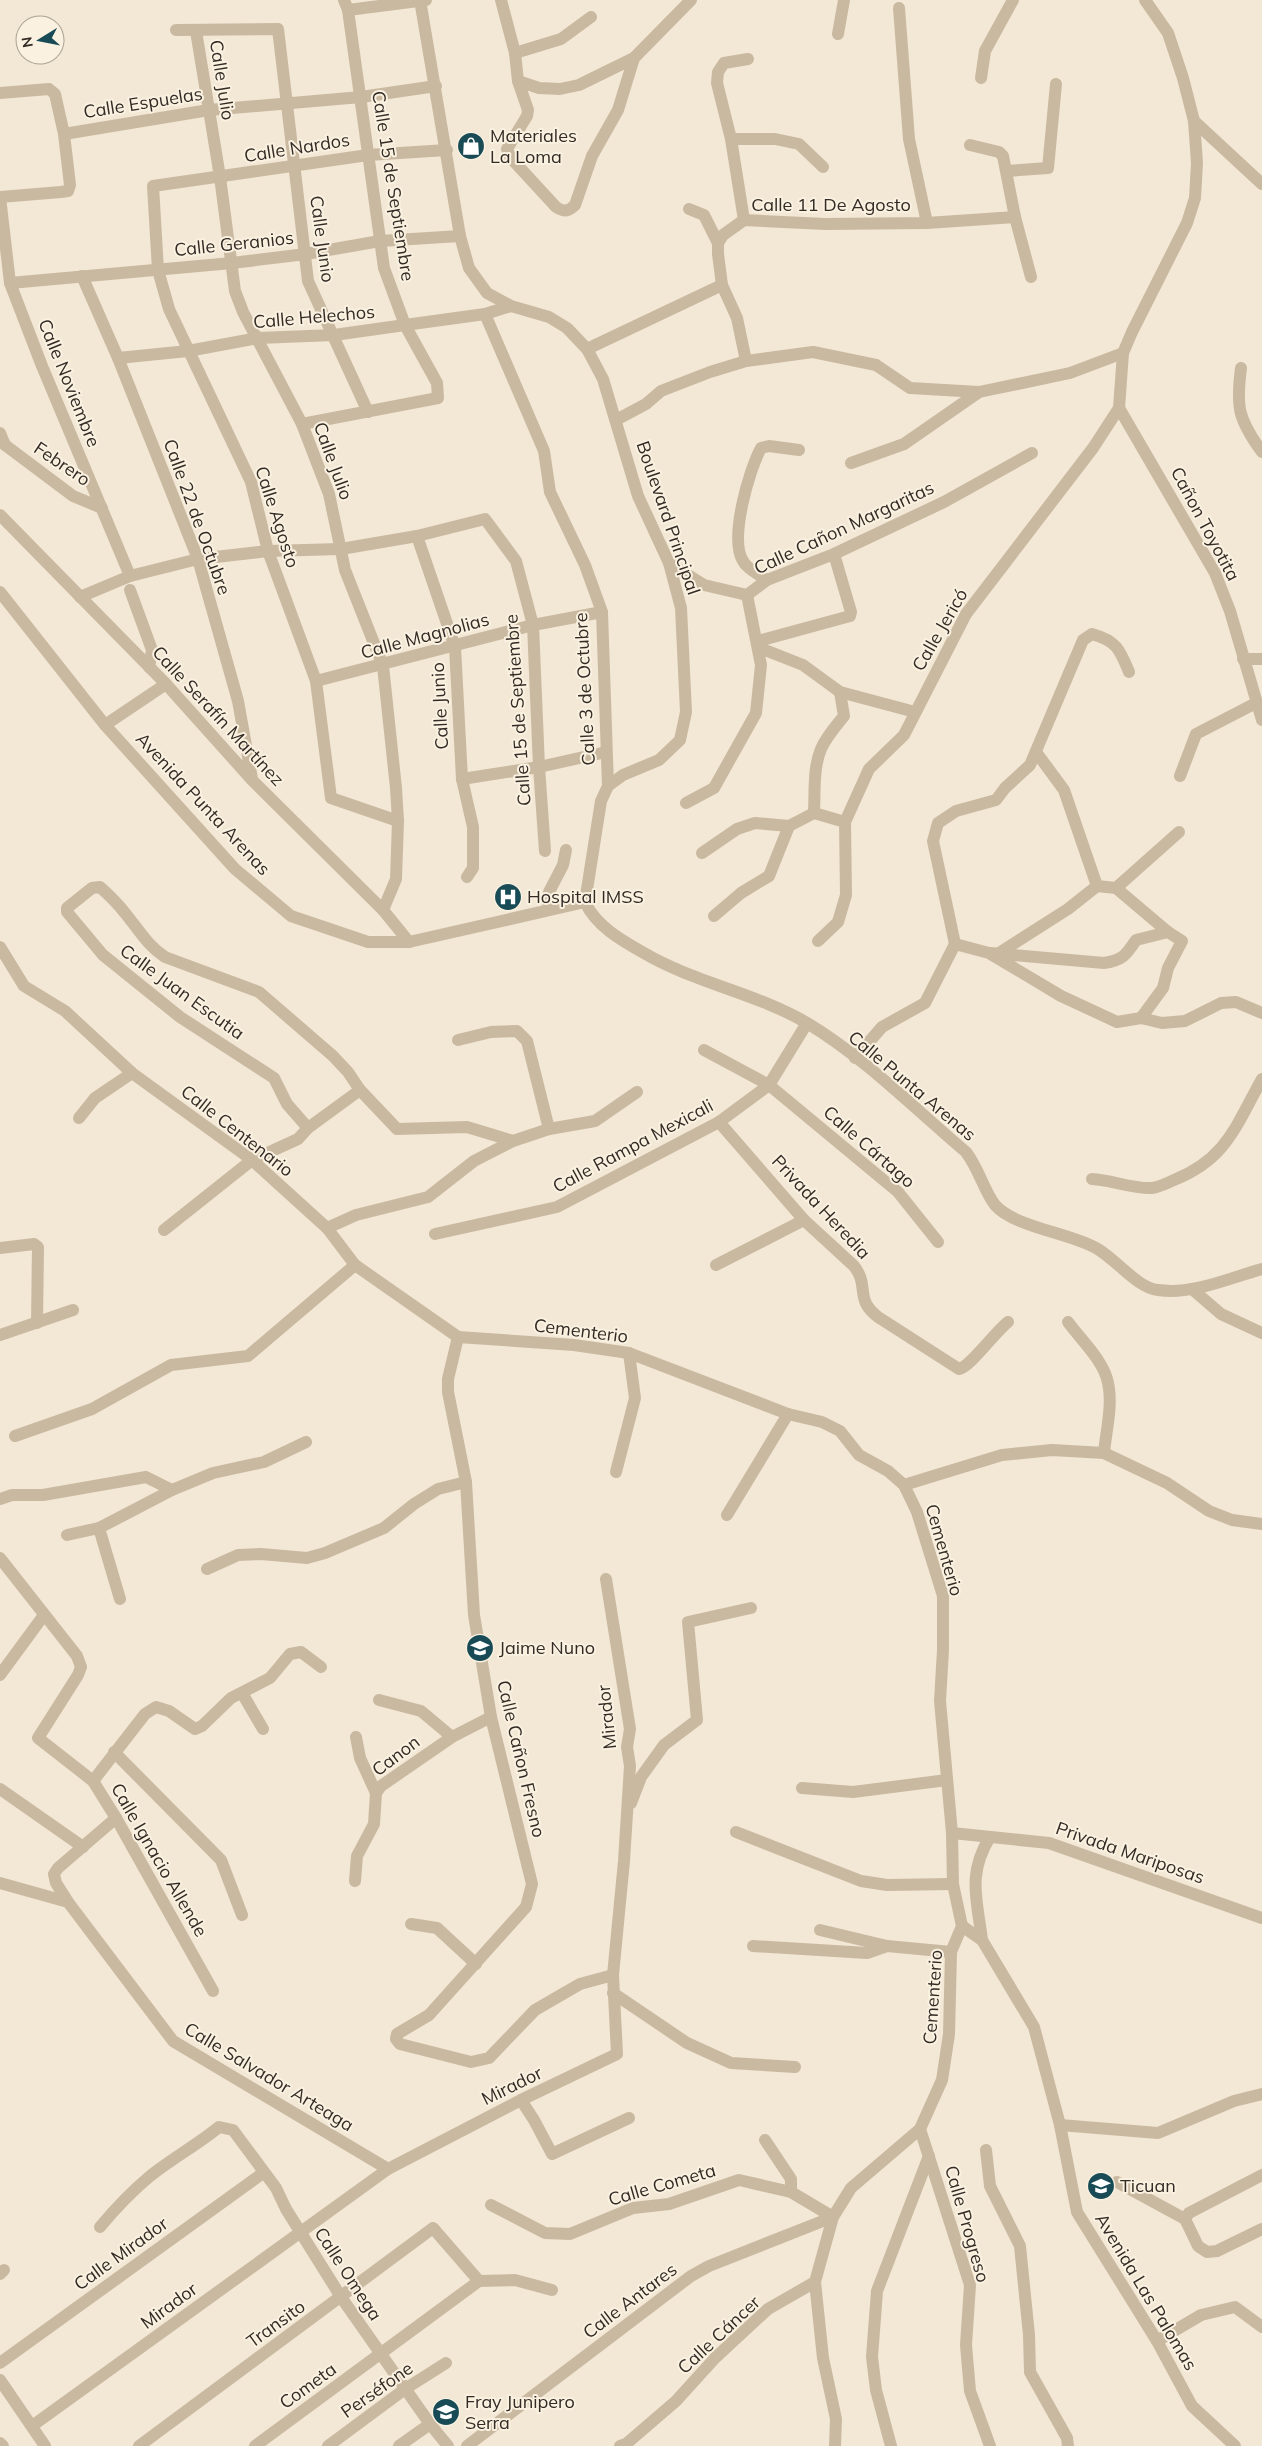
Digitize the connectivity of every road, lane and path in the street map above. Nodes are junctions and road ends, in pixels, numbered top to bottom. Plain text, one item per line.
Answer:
1 (422, 0) edge
2 (501, 0) edge
3 (691, 0) edge
4 (844, 0) edge
5 (1013, 0) edge
6 (1146, 0) edge
7 (346, 5) edge
8 (899, 8) dead end
9 (591, 17) dead end
10 (176, 30) dead end
11 (196, 31) junction
12 (838, 34) dead end
13 (515, 53) junction
14 (634, 58) junction
15 (748, 59) dead end
16 (981, 78) dead end
17 (518, 81) junction
18 (1056, 84) dead end
19 (436, 86) junction
20 (0, 93) edge
21 (361, 97) junction
22 (286, 103) junction
23 (209, 110) junction
24 (1194, 121) junction
25 (64, 134) junction
26 (731, 139) junction
27 (970, 145) dead end
28 (447, 150) junction
29 (368, 155) junction
30 (294, 166) junction
31 (823, 167) dead end
32 (1007, 171) junction
33 (220, 177) junction
34 (1262, 184) edge
35 (153, 186) joint
36 (0, 197) edge
37 (689, 209) dead end
38 (1015, 217) junction
39 (744, 220) junction
40 (927, 222) junction
41 (460, 236) junction
42 (380, 241) junction
43 (718, 243) junction
44 (306, 254) junction
45 (232, 263) junction
46 (158, 270) junction
47 (82, 276) junction
48 (1031, 277) dead end
49 (10, 283) junction
50 (722, 284) junction
51 (512, 306) junction
52 (485, 314) junction
53 (405, 325) junction
54 (334, 334) junction
55 (258, 338) junction
56 (587, 349) junction
57 (188, 351) junction
58 (1123, 353) junction
59 (118, 358) junction
60 (746, 362) junction
61 (1241, 368) dead end
62 (979, 392) junction
63 (1119, 408) junction
64 (368, 412) junction
65 (616, 420) junction
66 (302, 424) junction
67 (0, 433) edge
68 (2, 446) edge
69 (799, 450) dead end
70 (1262, 452) edge
71 (1032, 453) dead end
72 (851, 463) dead end
73 (102, 508) junction
74 (0, 515) edge
75 (417, 536) junction
76 (341, 549) junction
77 (268, 551) junction
78 (834, 554) junction
79 (198, 559) junction
80 (668, 563) junction
81 (130, 576) junction
82 (767, 580) junction
83 (130, 590) dead end
84 (0, 592) edge
85 (747, 595) junction
86 (80, 597) junction
87 (602, 612) junction
88 (533, 625) junction
89 (759, 644) junction
90 (455, 647) junction
91 (1242, 659) junction
92 (1262, 659) edge
93 (383, 666) junction
94 (149, 667) junction
95 (1129, 672) dead end
96 (316, 681) junction
97 (166, 684) junction
98 (840, 692) junction
99 (1256, 703) junction
100 (915, 712) junction
101 (1262, 720) edge
102 (105, 725) junction
103 (606, 752) junction
104 (1036, 752) junction
105 (539, 767) junction
106 (1180, 776) dead end
107 (462, 779) junction
108 (252, 780) junction
109 (608, 786) junction
110 (686, 803) dead end
111 (814, 813) junction
112 (398, 821) junction
113 (845, 822) junction
114 (789, 826) junction
115 (1179, 832) dead end
116 (566, 850) dead end
117 (545, 851) dead end
118 (702, 853) dead end
119 (467, 877) dead end
120 (1097, 886) junction
121 (1116, 888) junction
122 (585, 902) junction
123 (548, 909) junction
124 (384, 910) junction
125 (714, 916) dead end
126 (1168, 932) junction
127 (818, 941) dead end
128 (409, 942) junction
129 (955, 944) junction
130 (0, 947) edge
131 (994, 953) junction
132 (1262, 1013) edge
133 (1142, 1018) junction
134 (807, 1023) junction
135 (458, 1040) dead end
136 (704, 1050) dead end
137 (855, 1058) junction
138 (132, 1073) junction
139 (1262, 1079) edge
140 (769, 1085) junction
141 (360, 1090) junction
142 (637, 1092) dead end
143 (79, 1118) dead end
144 (719, 1122) junction
145 (308, 1128) junction
146 (549, 1129) junction
147 (513, 1141) junction
148 (252, 1160) junction
149 (1092, 1180) dead end
150 (804, 1220) junction
151 (327, 1228) junction
152 (164, 1230) dead end
153 (434, 1234) dead end
154 (938, 1242) dead end
155 (0, 1248) edge
156 (716, 1264) dead end
157 (355, 1265) junction
158 (1262, 1268) edge
159 (1192, 1290) junction
160 (73, 1310) dead end
161 (1008, 1322) dead end
162 (1068, 1322) dead end
163 (37, 1323) junction
164 (1262, 1333) edge
165 (0, 1335) edge
166 (458, 1337) junction
167 (630, 1353) junction
168 (788, 1414) junction
169 (15, 1436) dead end
170 (306, 1442) dead end
171 (1104, 1453) junction
172 (616, 1472) dead end
173 (466, 1482) junction
174 (904, 1485) junction
175 (172, 1490) junction
176 (0, 1499) edge
177 (727, 1515) dead end
178 (1262, 1524) edge
179 (98, 1528) junction
180 (67, 1535) dead end
181 (0, 1558) edge
182 (207, 1569) dead end
183 (606, 1579) dead end
184 (120, 1599) dead end
185 (751, 1608) dead end
186 (44, 1615) junction
187 (322, 1667) dead end
188 (0, 1675) edge
189 (242, 1693) junction
190 (379, 1700) dead end
191 (491, 1717) junction
192 (263, 1729) dead end
193 (356, 1737) dead end
194 (452, 1737) junction
195 (114, 1752) junction
196 (947, 1780) junction
197 (93, 1781) junction
198 (802, 1788) dead end
199 (0, 1789) edge
200 (376, 1794) junction
201 (626, 1814) junction
202 (116, 1818) junction
203 (736, 1832) dead end
204 (952, 1834) junction
205 (990, 1837) junction
206 (83, 1846) junction
207 (355, 1881) dead end
208 (0, 1883) edge
209 (954, 1884) junction
210 (68, 1902) junction
211 (242, 1915) dead end
212 (1262, 1918) edge
213 (411, 1924) dead end
214 (962, 1926) junction
215 (820, 1930) dead end
216 (982, 1940) junction
217 (753, 1946) dead end
218 (887, 1946) junction
219 (951, 1952) junction
220 (476, 1964) junction
221 (613, 1975) junction
222 (213, 1991) dead end
223 (613, 1993) junction
224 (795, 2067) dead end
225 (1262, 2094) edge
226 (521, 2100) junction
227 (629, 2118) dead end
228 (1060, 2125) junction
229 (920, 2129) junction
230 (765, 2140) dead end
231 (986, 2150) dead end
232 (929, 2156) junction
233 (388, 2169) junction
234 (263, 2173) junction
235 (1262, 2176) edge
236 (1117, 2182) dead end
237 (791, 2192) junction
238 (490, 2205) dead end
239 (833, 2217) junction
240 (1185, 2219) junction
241 (100, 2227) dead end
242 (1262, 2229) edge
243 (301, 2234) junction
244 (479, 2280) junction
245 (815, 2282) junction
246 (552, 2290) dead end
247 (341, 2297) junction
248 (1262, 2326) edge
249 (1157, 2341) junction
250 (381, 2354) junction
251 (0, 2363) edge
252 (446, 2363) dead end
253 (0, 2380) edge
254 (406, 2389) junction
255 (430, 2424) junction
256 (32, 2426) junction
257 (0, 2443) edge
258 (3, 2446) edge
259 (45, 2446) edge
260 (139, 2446) edge
261 (255, 2446) edge
262 (328, 2446) edge
263 (399, 2446) edge
264 (448, 2446) edge
265 (467, 2446) edge
266 (620, 2446) edge
267 (835, 2446) edge
268 (891, 2446) edge
269 (990, 2446) edge
270 (1068, 2446) edge
271 (1235, 2446) edge

1 - 7 street
1 - 19 street, Boulevard Principal
2 - 13 street
3 - 14 street
4 - 12 street
5 - 16 street
6 - 24 street
7 - 21 street, Calle 15 de Septiembre
8 - 40 street
9 - 13 street
10 - 11 street
11 - 22 street, Calle Junio
11 - 23 street, Calle Julio
13 - 17 street
14 - 17 street
14 - 17 street
15 - 26 street
18 - 32 street
19 - 21 street, Calle Espuelas
19 - 28 street, Boulevard Principal
20 - 25 street
21 - 22 street, Calle Espuelas
21 - 29 street, Calle 15 de Septiembre
22 - 23 street, Calle Espuelas
22 - 30 street, Calle Junio
23 - 25 street, Calle Espuelas
23 - 33 street, Calle Julio
24 - 34 street
24 - 58 street
25 - 36 street
26 - 31 street
26 - 39 street
27 - 32 street
28 - 29 street, Calle Nardos
28 - 41 street, Boulevard Principal
29 - 30 street, Calle Nardos
29 - 42 street, Calle 15 de Septiembre
30 - 33 street, Calle Nardos
30 - 44 street, Calle Junio
32 - 38 street
33 - 35 street, Calle Nardos
33 - 45 street, Calle Julio
35 - 46 street, Calle Agosto
36 - 49 street, Calle Noviembre
37 - 43 street
38 - 40 street, Calle 11 De Agosto
38 - 48 street
39 - 40 street, Calle 11 De Agosto
39 - 43 street, Calle 11 De Agosto
41 - 42 street, Calle Geranios
41 - 51 street, Boulevard Principal
42 - 44 street, Calle Geranios
42 - 53 street, Calle 15 de Septiembre
43 - 50 street
44 - 45 street, Calle Geranios
44 - 54 street, Calle Junio
45 - 46 street, Calle Geranios
45 - 55 street, Calle Julio
46 - 47 street, Calle Geranios
46 - 57 street, Calle Agosto
47 - 49 street, Calle Geranios
47 - 59 street, Calle 22 de Octubre
49 - 73 street, Calle Noviembre
50 - 56 street
50 - 60 street
51 - 52 street, Calle Helechos
51 - 56 street, Boulevard Principal
52 - 53 street, Calle Helechos
52 - 87 street, Calle 3 de Octubre
53 - 54 street, Calle Helechos
53 - 64 street, Calle 15 de Septiembre
54 - 55 street, Calle Helechos
54 - 64 street, Calle Junio
55 - 57 street, Calle Helechos
55 - 66 street, Calle Julio
56 - 65 street, Boulevard Principal
57 - 59 street, Calle Helechos
57 - 77 street, Calle Agosto
58 - 62 street
58 - 63 street
59 - 79 street, Calle 22 de Octubre
60 - 62 street
60 - 65 street
61 - 70 street
62 - 72 street
63 - 91 street, Cañon Toyotita
63 - 100 street, Calle Jericó
64 - 66 street
65 - 80 street, Boulevard Principal
66 - 76 street, Calle Julio
67 - 68 street
68 - 73 street, Febrero
69 - 82 street
71 - 78 street, Calle Cañon Margaritas
73 - 81 street, Calle Noviembre
74 - 86 street, Calle Serafín Martínez
75 - 76 street
75 - 88 street, Calle 15 de Septiembre
75 - 90 street, Calle Junio
76 - 77 street
76 - 93 street, Calle Julio
77 - 79 street
77 - 96 street, Calle Agosto
78 - 82 street, Calle Cañon Margaritas
78 - 89 street
79 - 81 street
79 - 108 street, Calle 22 de Octubre
80 - 85 street, Calle Cañon Margaritas
80 - 109 street, Boulevard Principal
81 - 86 street
82 - 85 street, Calle Cañon Margaritas
83 - 94 street
84 - 102 street, Avenida Punta Arenas
85 - 89 street
86 - 94 street, Calle Serafín Martínez
87 - 88 street, Calle Magnolias
87 - 103 street, Calle 3 de Octubre
88 - 90 street, Calle Magnolias
88 - 105 street, Calle 15 de Septiembre
89 - 98 street
89 - 110 street
90 - 93 street, Calle Magnolias
90 - 107 street, Calle Junio
91 - 92 street
91 - 99 street, Cañon Toyotita
93 - 96 street, Calle Magnolias
93 - 112 street, Calle Julio
94 - 97 street, Calle Serafín Martínez
95 - 104 street
96 - 112 street, Calle Agosto
97 - 102 street
97 - 108 street, Calle Serafín Martínez
98 - 100 street
98 - 111 street
99 - 101 street, Cañon Toyotita
99 - 106 street
100 - 113 street, Calle Jericó
102 - 128 street, Avenida Punta Arenas
103 - 105 street
103 - 109 street, Calle 3 de Octubre
104 - 120 street
104 - 129 street
105 - 107 street
105 - 117 street, Calle 15 de Septiembre
107 - 119 street, Calle Junio
108 - 124 street, Calle Serafín Martínez
109 - 122 street
111 - 113 street
111 - 114 street
112 - 124 street, Calle Julio
113 - 127 street
114 - 118 street
114 - 125 street
115 - 121 street
116 - 123 street
120 - 121 street
120 - 131 street
121 - 126 street
122 - 123 street, Avenida Punta Arenas
122 - 134 street, Calle Punta Arenas
123 - 128 street, Avenida Punta Arenas
124 - 128 street, Calle Serafín Martínez
126 - 131 street
126 - 133 street
129 - 131 street
129 - 137 street
130 - 138 street, Calle Centenario
131 - 133 street
132 - 133 street
134 - 137 street, Calle Punta Arenas
134 - 140 street, Calle Rampa Mexicali
135 - 146 street
136 - 140 street, Calle Cártago
137 - 159 street, Calle Punta Arenas
138 - 143 street
138 - 148 street, Calle Centenario
139 - 149 street
140 - 144 street, Calle Rampa Mexicali
140 - 154 street, Calle Cártago
141 - 145 street
141 - 145 street, Calle Juan Escutia
141 - 147 street, Calle Juan Escutia
142 - 146 street
144 - 150 street, Privada Heredia
144 - 153 street, Calle Rampa Mexicali
145 - 148 street
146 - 147 street
147 - 151 street
148 - 151 street, Calle Centenario
148 - 152 street
150 - 156 street
150 - 161 street, Privada Heredia
151 - 157 street, Calle Centenario
155 - 163 street
157 - 166 street, Calle Centenario
157 - 169 street
158 - 159 street, Calle Punta Arenas
159 - 164 street
160 - 163 street
162 - 171 street
163 - 165 street
166 - 167 street, Cementerio
166 - 173 street, Calle Cañon Fresno
167 - 168 street, Cementerio
167 - 172 street
168 - 174 street, Cementerio
168 - 177 street
170 - 175 street
171 - 174 street
171 - 178 street
173 - 182 street
173 - 191 street, Calle Cañon Fresno
174 - 196 street, Cementerio
175 - 176 street
175 - 179 street
179 - 180 street
179 - 184 street
181 - 186 street
183 - 201 street, Mirador
185 - 201 street
186 - 188 street
186 - 197 street, Calle Ignacio Allende
187 - 189 street
189 - 192 street
189 - 195 street
190 - 194 street
191 - 194 street, Canon
191 - 220 street, Calle Cañon Fresno
193 - 200 street
194 - 200 street, Canon
195 - 197 street
195 - 211 street
196 - 198 street
196 - 204 street, Cementerio
197 - 202 street, Calle Ignacio Allende
199 - 206 street
200 - 207 street, Canon
201 - 221 street, Mirador
202 - 206 street, Calle Salvador Arteaga
202 - 222 street, Calle Ignacio Allende
203 - 209 street
204 - 205 street, Privada Mariposas
204 - 209 street, Cementerio
205 - 212 street, Privada Mariposas
205 - 216 street
206 - 210 street, Calle Salvador Arteaga
208 - 210 street
209 - 214 street, Cementerio
210 - 233 street, Calle Salvador Arteaga
213 - 220 street
214 - 216 street, Avenida Las Palomas
214 - 219 street, Cementerio
215 - 218 street
216 - 228 street, Avenida Las Palomas
217 - 218 street
218 - 219 street
219 - 229 street, Cementerio
220 - 221 street, Calle Cañon Fresno
221 - 223 street, Mirador
223 - 224 street
223 - 226 street, Mirador
225 - 228 street
226 - 227 street
226 - 233 street, Mirador
228 - 249 street, Avenida Las Palomas
229 - 232 street, Calle Progreso
229 - 239 street
230 - 237 street
231 - 270 street
232 - 268 street
232 - 269 street, Calle Progreso
233 - 243 street, Mirador
234 - 241 street, Calle Omega
234 - 243 street, Calle Omega
234 - 251 street, Calle Mirador
235 - 240 street
236 - 240 street
237 - 238 street, Calle Cometa
237 - 239 street, Calle Cometa
239 - 245 street
239 - 265 street, Calle Antares
240 - 242 street
243 - 247 street, Calle Omega
243 - 256 street, Mirador
244 - 246 street
244 - 247 street, Transito
244 - 250 street, Cometa
245 - 266 street, Calle Cáncer
245 - 267 street
247 - 250 street, Calle Omega
247 - 260 street, Transito
248 - 249 street
249 - 271 street, Avenida Las Palomas
250 - 254 street, Calle Omega
250 - 261 street, Cometa
252 - 254 street, Perséfone
253 - 256 street
254 - 255 street, Calle Omega
254 - 262 street, Perséfone
255 - 263 street
255 - 264 street, Calle Omega
256 - 259 street
257 - 258 street

